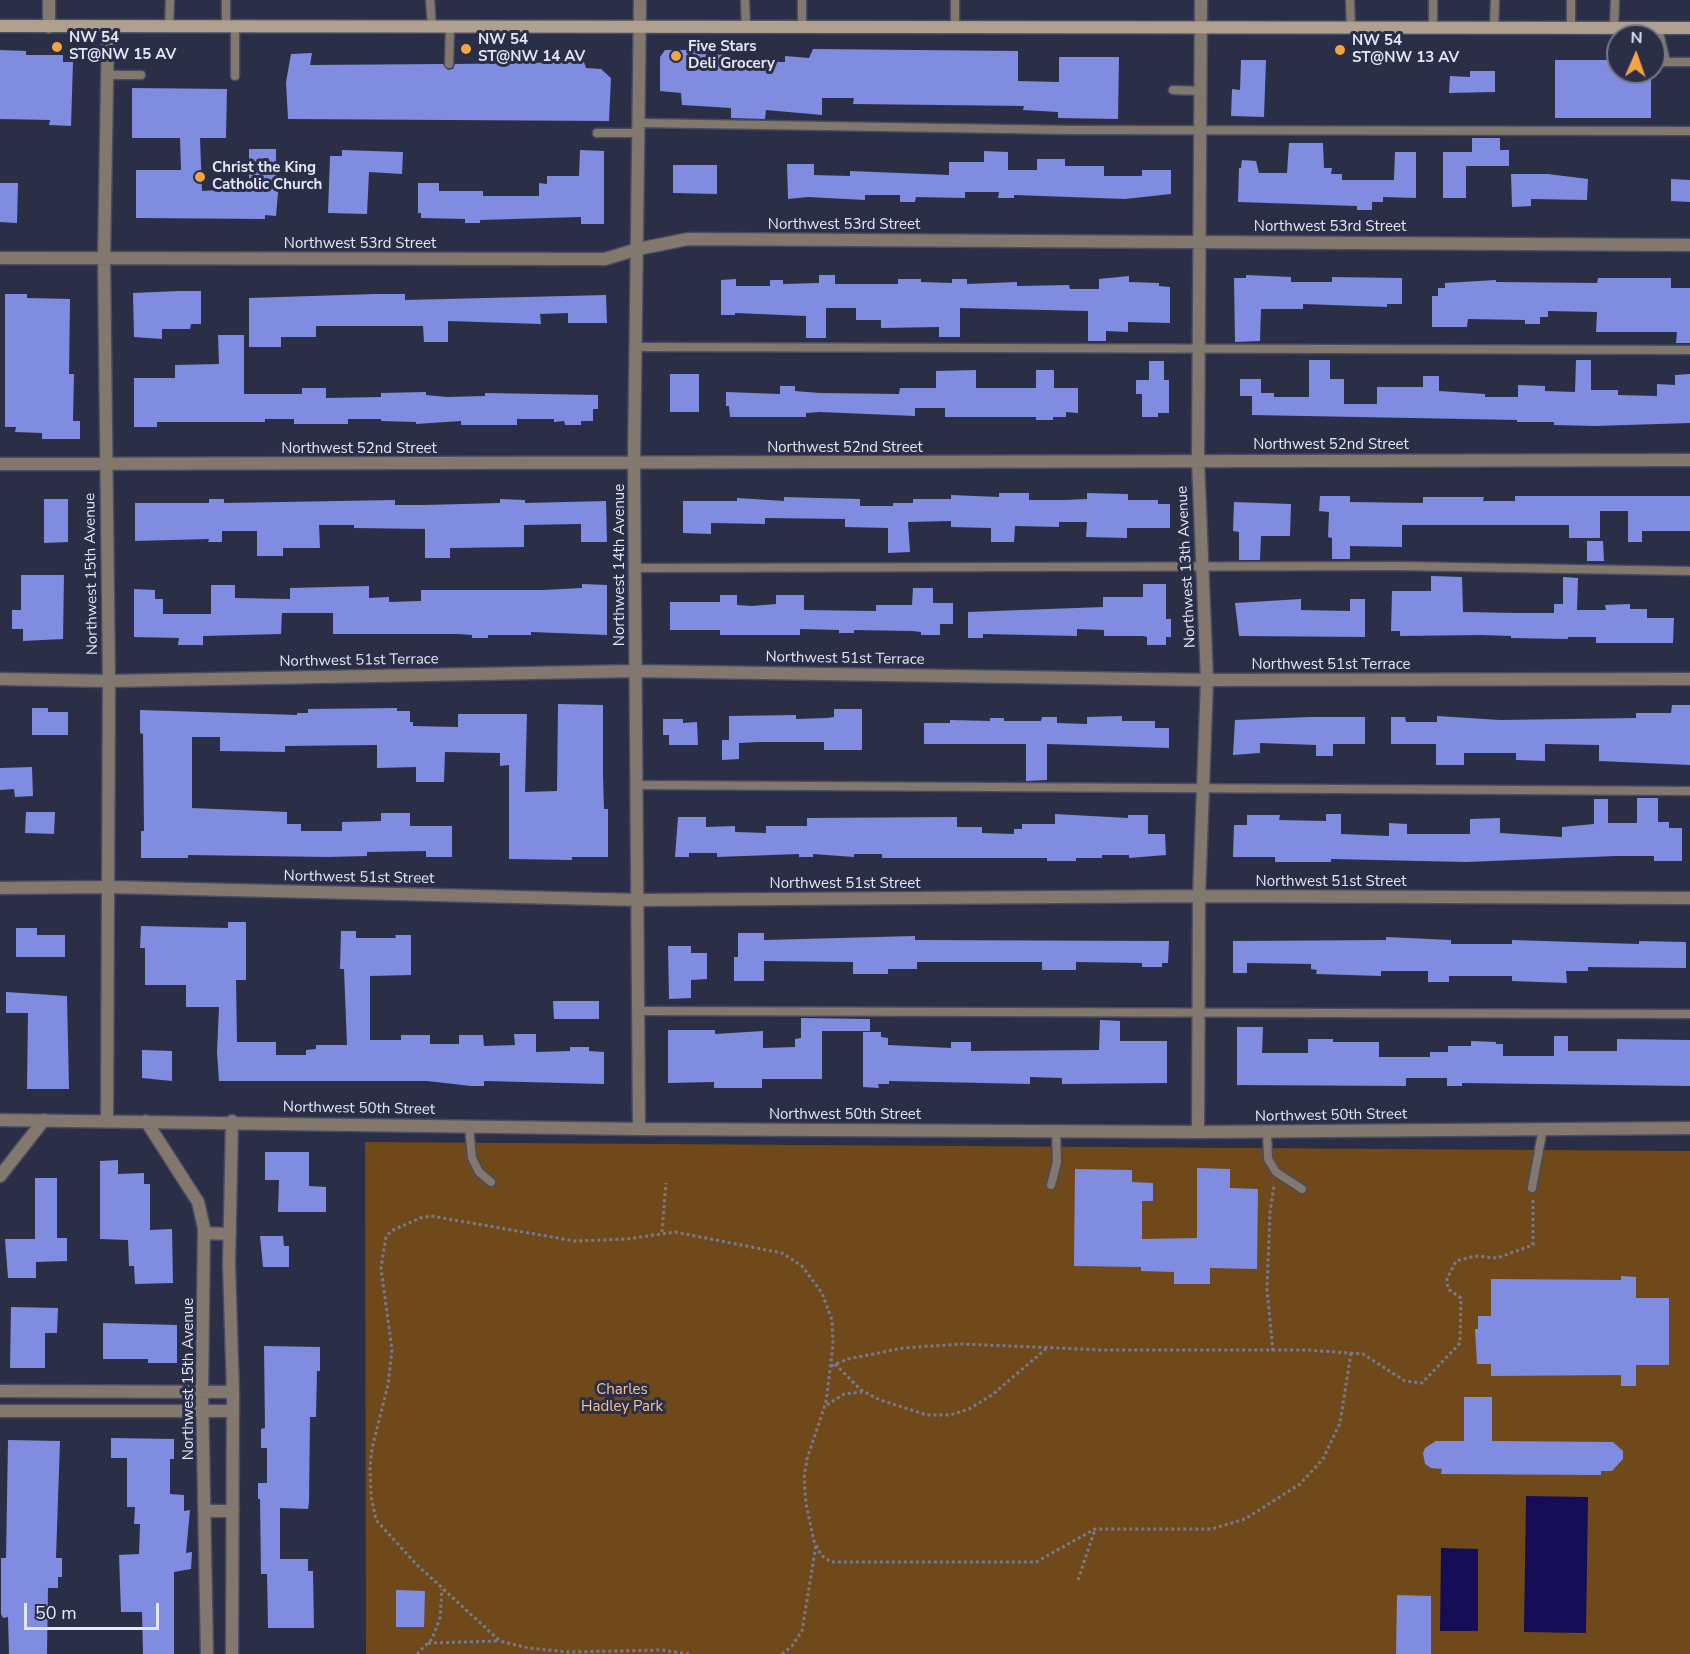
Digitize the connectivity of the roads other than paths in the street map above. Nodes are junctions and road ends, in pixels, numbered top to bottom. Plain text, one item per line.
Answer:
1 (49, 0) edge
2 (170, 0) edge
3 (226, 0) edge
4 (430, 0) edge
5 (640, 0) edge
6 (745, 0) edge
7 (802, 0) edge
8 (956, 0) edge
9 (1201, 0) edge
10 (1350, 0) edge
11 (1433, 0) edge
12 (1494, 0) edge
13 (1571, 0) edge
14 (1615, 0) edge
15 (1614, 24) edge
16 (0, 26) edge
17 (49, 27) junction
18 (108, 27) junction
19 (169, 27) junction
20 (230, 27) junction
21 (432, 27) junction
22 (450, 27) junction
23 (641, 28) junction
24 (746, 28) junction
25 (802, 28) junction
26 (955, 28) junction
27 (1202, 28) junction
28 (1351, 28) junction
29 (1433, 28) junction
30 (1494, 28) junction
31 (1571, 28) junction
32 (1606, 28) edge
33 (1666, 28) edge
34 (1690, 28) edge
35 (1666, 62) edge
36 (1690, 62) edge
37 (449, 64) dead end
38 (107, 75) junction
39 (141, 75) dead end
40 (235, 76) dead end
41 (1173, 90) dead end
42 (1202, 90) junction
43 (640, 128) junction
44 (1202, 130) junction
45 (1690, 131) edge
46 (597, 133) dead end
47 (1202, 241) junction
48 (1690, 245) edge
49 (638, 249) junction
50 (0, 258) edge
51 (104, 258) junction
52 (636, 347) junction
53 (1200, 349) junction
54 (1690, 350) edge
55 (1198, 460) junction
56 (1690, 460) edge
57 (0, 464) edge
58 (634, 464) junction
59 (104, 465) junction
60 (635, 568) junction
61 (1202, 568) junction
62 (1690, 571) edge
63 (635, 671) junction
64 (0, 679) edge
65 (1690, 679) edge
66 (1208, 680) junction
67 (109, 681) junction
68 (637, 785) junction
69 (1203, 788) junction
70 (1690, 791) edge
71 (110, 887) junction
72 (0, 888) edge
73 (1199, 896) junction
74 (1690, 898) edge
75 (639, 900) junction
76 (639, 1011) junction
77 (1198, 1013) junction
78 (1690, 1014) edge
79 (0, 1120) edge
80 (44, 1120) junction
81 (107, 1120) junction
82 (146, 1120) junction
83 (232, 1121) junction
84 (469, 1126) junction
85 (1543, 1128) junction
86 (1690, 1128) edge
87 (639, 1129) junction
88 (1056, 1131) junction
89 (1198, 1132) junction
90 (1267, 1132) junction
91 (0, 1176) edge
92 (491, 1182) dead end
93 (1051, 1185) dead end
94 (1532, 1188) road end
95 (1302, 1189) dead end
96 (204, 1233) junction
97 (230, 1234) junction
98 (0, 1391) edge
99 (87, 1392) junction
100 (202, 1392) junction
101 (233, 1392) junction
102 (0, 1411) edge
103 (87, 1411) junction
104 (233, 1411) junction
105 (202, 1412) junction
106 (206, 1511) junction
107 (233, 1511) junction
108 (207, 1654) edge
109 (232, 1654) edge

1 - 17 street
2 - 19 lane
3 - 20 lane
4 - 21 lane
5 - 23 street, Northwest 14th Avenue
6 - 24 lane
7 - 25 lane
8 - 26 lane
9 - 27 street, Northwest 13th Avenue
10 - 28 lane
11 - 29 lane
12 - 30 lane
13 - 31 lane
14 - 15 lane
16 - 17 main road
17 - 18 main road
18 - 19 main road
18 - 38 street, Northwest 15th Avenue
19 - 20 main road
20 - 21 main road
20 - 40 lane
21 - 22 main road
22 - 23 main road
22 - 37 lane
23 - 24 main road
23 - 43 street, Northwest 14th Avenue
24 - 25 main road
25 - 26 main road
26 - 27 main road
27 - 28 main road
27 - 42 street, Northwest 13th Avenue
28 - 29 main road
29 - 30 main road
30 - 31 main road
31 - 32 main road
33 - 34 main road
35 - 36 lane
38 - 39 lane
38 - 51 street, Northwest 15th Avenue
41 - 42 lane
42 - 44 street, Northwest 13th Avenue
43 - 44 lane
43 - 46 lane
43 - 49 street, Northwest 14th Avenue
44 - 45 lane
44 - 47 street, Northwest 13th Avenue
47 - 48 street, Northwest 53rd Street
47 - 49 street, Northwest 53rd Street
47 - 53 street, Northwest 13th Avenue
49 - 51 street, Northwest 53rd Street
49 - 52 street, Northwest 14th Avenue
50 - 51 street, Northwest 53rd Street
51 - 59 street, Northwest 15th Avenue
52 - 53 lane
52 - 58 street, Northwest 14th Avenue
53 - 54 lane
53 - 55 street, Northwest 13th Avenue
55 - 56 street, Northwest 52nd Street
55 - 58 street, Northwest 52nd Street
55 - 61 street, Northwest 13th Avenue
57 - 59 street, Northwest 52nd Street
58 - 59 street, Northwest 52nd Street
58 - 60 street, Northwest 14th Avenue
59 - 67 street, Northwest 15th Avenue
60 - 61 lane
60 - 63 street, Northwest 14th Avenue
61 - 62 lane
61 - 66 street, Northwest 13th Avenue
63 - 66 street, Northwest 51st Terrace
63 - 67 street, Northwest 51st Terrace
63 - 68 street, Northwest 14th Avenue
64 - 67 street, Northwest 51st Terrace
65 - 66 street, Northwest 51st Terrace
66 - 69 street, Northwest 13th Avenue
67 - 71 street, Northwest 15th Avenue
68 - 69 lane
68 - 75 street, Northwest 14th Avenue
69 - 70 lane
69 - 73 street, Northwest 13th Avenue
71 - 72 street, Northwest 51st Street
71 - 75 street, Northwest 51st Street
71 - 81 street, Northwest 15th Avenue
73 - 74 street, Northwest 51st Street
73 - 75 street, Northwest 51st Street
73 - 77 street, Northwest 13th Avenue
75 - 76 street, Northwest 14th Avenue
76 - 77 lane
76 - 87 street, Northwest 14th Avenue
77 - 78 lane
77 - 89 street, Northwest 13th Avenue
79 - 80 street, Northwest 50th Street
80 - 81 street, Northwest 50th Street
80 - 91 street
81 - 82 street, Northwest 50th Street
82 - 83 street, Northwest 50th Street
82 - 96 street, Northwest 15th Avenue
83 - 84 street, Northwest 50th Street
83 - 97 street
84 - 87 street, Northwest 50th Street
84 - 92 lane
85 - 86 street, Northwest 50th Street
85 - 90 street, Northwest 50th Street
85 - 94 lane
87 - 88 street, Northwest 50th Street
88 - 89 street, Northwest 50th Street
88 - 93 lane
89 - 90 street, Northwest 50th Street
90 - 95 lane
96 - 97 street
96 - 100 street, Northwest 15th Avenue
97 - 101 street
98 - 99 street
99 - 100 street
99 - 103 street
100 - 101 street
100 - 105 street, Northwest 15th Avenue
101 - 104 street
102 - 103 street
103 - 105 street
104 - 105 street
104 - 107 street
105 - 106 street, Northwest 15th Avenue
106 - 107 street
106 - 108 street, Northwest 15th Avenue
107 - 109 street

